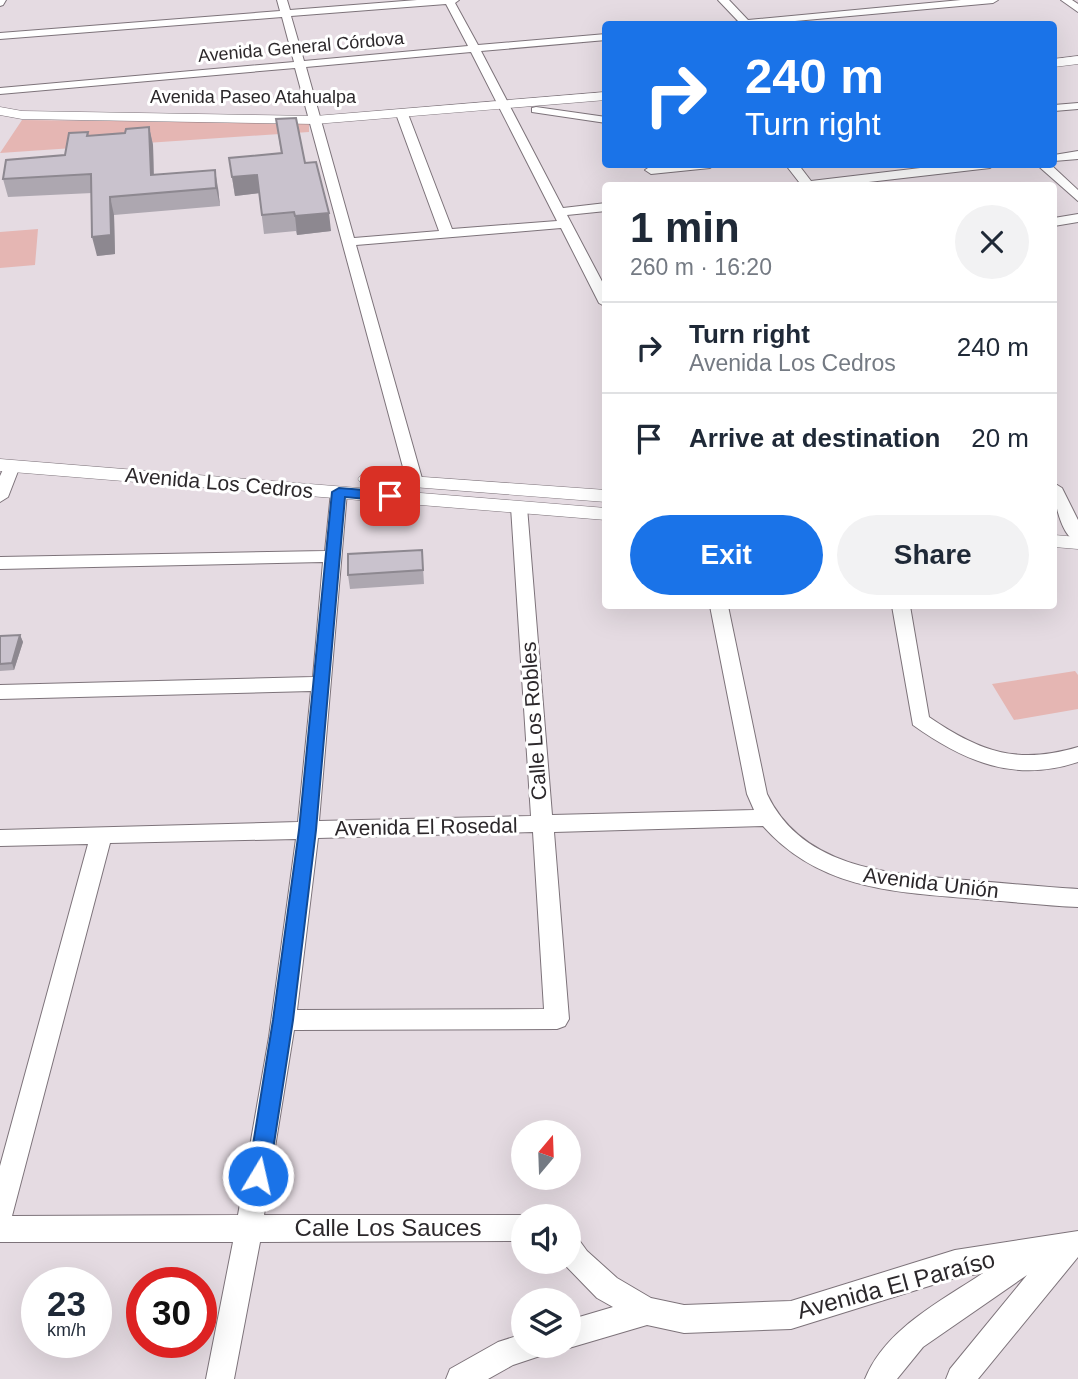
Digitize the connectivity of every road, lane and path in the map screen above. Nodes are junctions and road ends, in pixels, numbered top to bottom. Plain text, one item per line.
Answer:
1 (449, 0) edge
2 (454, 0) edge
3 (723, 0) edge
4 (993, 0) edge
5 (1066, 0) edge
6 (284, 7) edge
7 (1078, 9) edge
8 (740, 21) edge
9 (774, 21) edge
10 (0, 36) edge
11 (602, 37) edge
12 (475, 49) junction
13 (1078, 50) edge
14 (1057, 52) edge
15 (1078, 60) edge
16 (1057, 62) edge
17 (300, 64) junction
18 (0, 91) edge
19 (602, 96) edge
20 (602, 104) edge
21 (506, 106) junction
22 (1078, 106) edge
23 (1057, 108) edge
24 (536, 110) junction
25 (0, 111) edge
26 (402, 114) junction
27 (602, 119) edge
28 (314, 120) junction
29 (1078, 155) edge
30 (1057, 158) edge
31 (950, 168) edge
32 (1046, 168) edge
33 (831, 180) edge
34 (1078, 197) edge
35 (602, 207) edge
36 (561, 218) junction
37 (1078, 218) edge
38 (1057, 222) edge
39 (447, 234) junction
40 (348, 242) junction
41 (602, 268) edge
42 (588, 270) junction
43 (602, 296) edge
44 (4, 460) edge
45 (415, 482) junction
46 (339, 492) junction
47 (1057, 494) edge
48 (602, 496) edge
49 (0, 497) edge
50 (519, 507) junction
51 (602, 514) edge
52 (1078, 537) edge
53 (1057, 541) edge
54 (1078, 543) edge
55 (332, 556) junction
56 (0, 563) edge
57 (720, 609) edge
58 (902, 609) edge
59 (321, 684) junction
60 (0, 692) edge
61 (1078, 754) edge
62 (769, 818) junction
63 (541, 824) junction
64 (308, 830) junction
65 (100, 836) junction
66 (0, 838) edge
67 (1078, 898) edge
68 (283, 1020) junction
69 (0, 1214) edge
70 (250, 1228) junction
71 (511, 1228) edge
72 (0, 1229) edge
73 (1074, 1245) edge
74 (1041, 1250) junction
75 (581, 1265) edge
76 (647, 1311) junction
77 (581, 1330) edge
78 (511, 1351) edge
79 (220, 1379) edge
80 (460, 1379) edge
81 (879, 1379) edge
82 (960, 1379) edge

1 - 2 street
1 - 6 street
1 - 12 street
3 - 8 street
4 - 9 street
5 - 7 street
6 - 10 street
6 - 17 street
11 - 12 street, Avenida General Córdova
12 - 17 street, Avenida General Córdova
12 - 21 street
13 - 14 street
15 - 16 street
17 - 18 street, Avenida General Córdova
17 - 28 street
19 - 21 street, Avenida Paseo Atahualpa
20 - 24 street, Avenida Paseo Atahualpa
21 - 24 street, Avenida Paseo Atahualpa
21 - 26 street, Avenida Paseo Atahualpa
21 - 36 street
22 - 23 street
24 - 27 street
25 - 28 street, Avenida Paseo Atahualpa
26 - 28 street, Avenida Paseo Atahualpa
26 - 39 street
28 - 40 street
29 - 30 street
31 - 33 street
32 - 34 street
35 - 36 street
36 - 39 street
36 - 42 street
37 - 38 street
39 - 40 street
40 - 45 street
41 - 42 street
42 - 43 street
44 - 45 street, Avenida Los Cedros
44 - 46 street, Avenida Los Cedros
44 - 49 street
45 - 48 street, Avenida Los Cedros
46 - 50 street, Avenida Los Cedros
46 - 55 street
47 - 52 street
50 - 51 street, Avenida Los Cedros
50 - 63 street, Calle Los Robles
53 - 54 street
55 - 56 street
55 - 59 street
57 - 62 street, Avenida Unión
58 - 61 street
59 - 60 street
59 - 64 street
62 - 63 street, Avenida El Rosedal
62 - 67 street, Avenida Unión
63 - 64 street, Avenida El Rosedal
63 - 68 street, Calle Los Robles
64 - 65 street, Avenida El Rosedal
64 - 68 street
65 - 66 street, Avenida El Rosedal
65 - 69 street
68 - 70 street
70 - 71 street, Calle Los Sauces
70 - 72 street, Calle Los Sauces
70 - 79 street
73 - 74 street, Avenida El Paraíso
73 - 82 street
74 - 76 street, Avenida El Paraíso
74 - 81 street
75 - 76 street, Avenida El Paraíso
76 - 77 street
78 - 80 street

